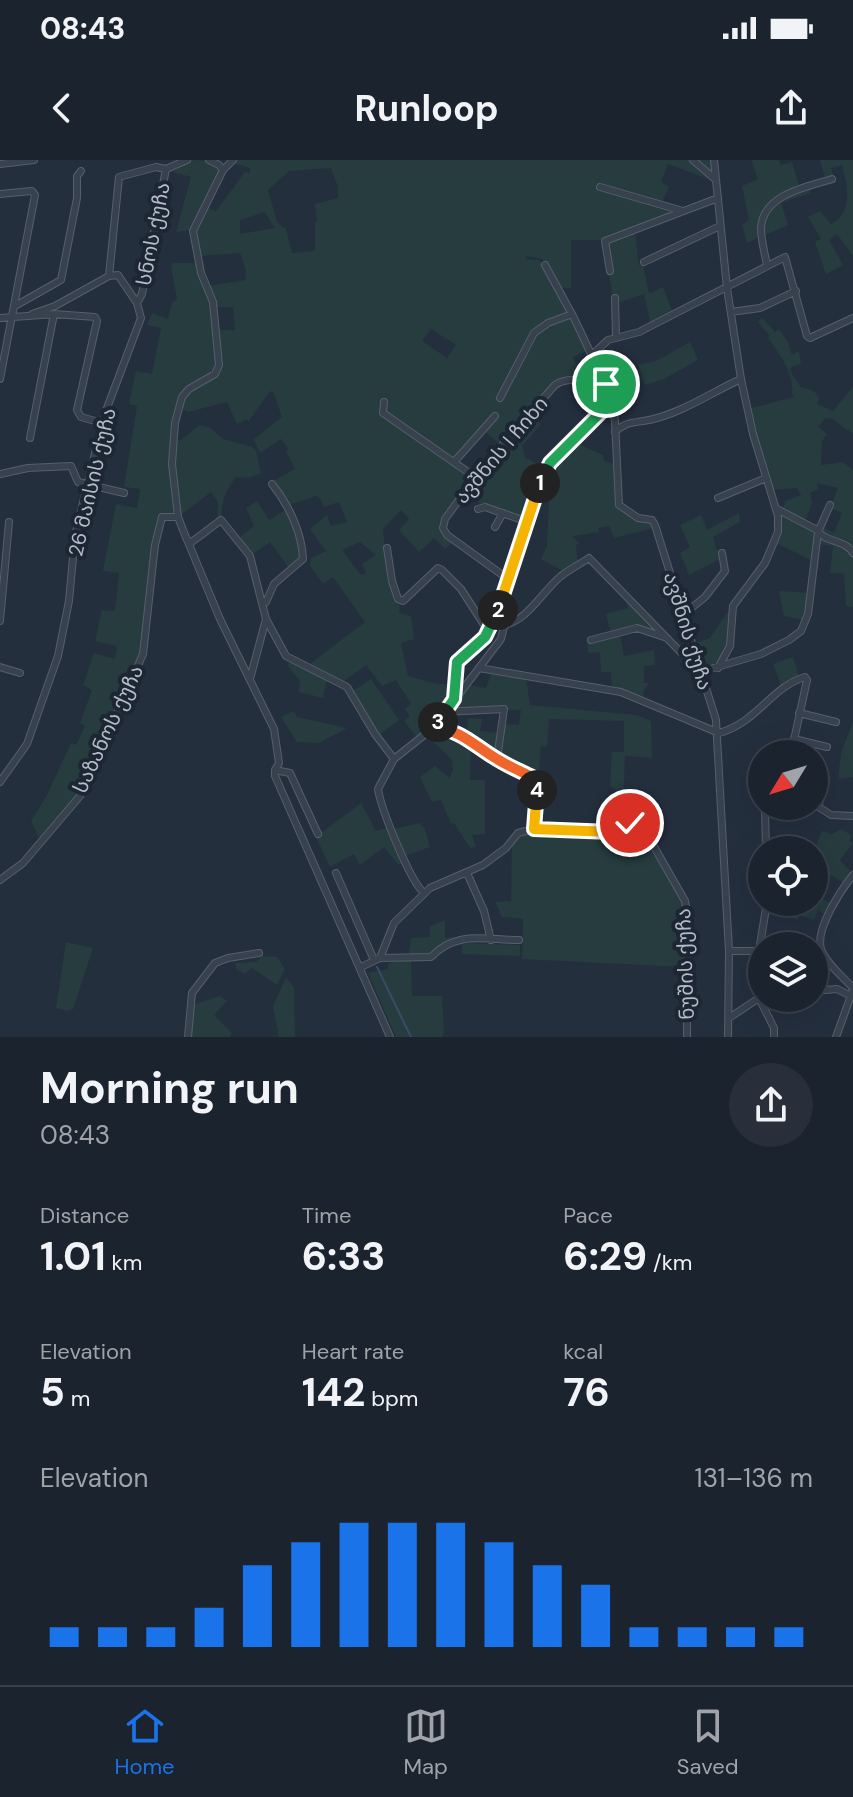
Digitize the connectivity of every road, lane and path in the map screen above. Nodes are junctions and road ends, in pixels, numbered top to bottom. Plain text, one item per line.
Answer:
1 (34, 160) edge
2 (187, 160) edge
3 (209, 160) edge
4 (233, 160) edge
5 (693, 160) edge
6 (714, 160) edge
7 (0, 164) edge
8 (166, 169) junction
9 (223, 170) junction
10 (81, 171) dead end
11 (832, 179) dead end
12 (716, 180) junction
13 (600, 187) dead end
14 (0, 194) edge
15 (718, 198) junction
16 (683, 211) junction
17 (720, 226) junction
18 (644, 262) dead end
19 (545, 265) dead end
20 (767, 266) junction
21 (610, 271) dead end
22 (109, 276) junction
23 (727, 288) junction
24 (796, 291) junction
25 (615, 298) dead end
26 (137, 303) junction
27 (15, 306) junction
28 (731, 312) junction
29 (32, 314) junction
30 (54, 314) junction
31 (572, 314) junction
32 (14, 316) junction
33 (0, 318) edge
34 (853, 318) edge
35 (616, 336) junction
36 (591, 356) junction
37 (0, 379) edge
38 (741, 379) junction
39 (604, 380) junction
40 (500, 398) dead end
41 (384, 402) dead end
42 (612, 408) junction
43 (495, 416) dead end
44 (102, 423) junction
45 (615, 432) junction
46 (30, 438) dead end
47 (455, 461) junction
48 (0, 474) edge
49 (475, 477) junction
50 (766, 478) junction
51 (272, 484) dead end
52 (87, 486) junction
53 (124, 493) dead end
54 (718, 498) dead end
55 (830, 505) dead end
56 (478, 509) dead end
57 (777, 509) junction
58 (503, 513) junction
59 (178, 517) junction
60 (9, 522) dead end
61 (528, 522) junction
62 (495, 527) dead end
63 (818, 532) junction
64 (189, 544) junction
65 (387, 548) dead end
66 (722, 553) dead end
67 (853, 553) edge
68 (2, 579) edge
69 (508, 579) junction
70 (265, 605) junction
71 (684, 614) junction
72 (266, 619) junction
73 (0, 621) edge
74 (504, 627) junction
75 (489, 629) junction
76 (667, 638) junction
77 (591, 640) dead end
78 (0, 667) edge
79 (479, 668) junction
80 (718, 668) junction
81 (700, 672) junction
82 (20, 673) dead end
83 (250, 679) junction
84 (454, 699) junction
85 (444, 712) junction
86 (799, 713) junction
87 (836, 722) dead end
88 (433, 728) junction
89 (717, 732) junction
90 (794, 739) joint
91 (798, 740) edge
92 (394, 759) junction
93 (497, 759) junction
94 (275, 770) junction
95 (0, 782) edge
96 (828, 813) edge
97 (853, 816) edge
98 (534, 829) junction
99 (318, 834) dead end
100 (336, 873) dead end
101 (467, 873) junction
102 (853, 875) edge
103 (0, 880) edge
104 (424, 893) junction
105 (765, 916) edge
106 (491, 940) junction
107 (519, 940) dead end
108 (729, 951) junction
109 (259, 953) dead end
110 (377, 959) junction
111 (361, 967) junction
112 (828, 990) edge
113 (852, 991) edge
114 (748, 1006) edge
115 (768, 1012) edge
116 (729, 1018) junction
117 (188, 1037) edge
118 (390, 1037) edge
119 (687, 1037) edge
120 (728, 1037) edge
121 (774, 1037) edge
122 (836, 1037) edge

1 - 7 street
2 - 8 street
3 - 9 street
4 - 9 street
5 - 12 street
6 - 12 street
8 - 22 street, სნოს ქუჩა
8 - 26 street, სნოს ქუჩა
9 - 59 street
10 - 27 street
11 - 20 street
12 - 15 street
13 - 16 street
14 - 27 street
15 - 16 street
15 - 17 street
16 - 21 street
17 - 18 street
17 - 23 street
19 - 31 street, ავშნის ქუჩა
20 - 23 street
20 - 24 street
22 - 26 street
22 - 29 street
23 - 28 street
23 - 35 street
24 - 28 street
24 - 34 street
25 - 35 street
26 - 44 street, 26 მაისის ქუჩა
27 - 32 street
28 - 38 street
29 - 30 street
29 - 32 street
30 - 44 street
30 - 46 street
31 - 36 street, ავშნის ქუჩა
31 - 40 street
32 - 33 street
32 - 37 street
35 - 36 street
36 - 39 street, ავშნის ქუჩა
38 - 45 street
38 - 50 street
39 - 42 street, ავშნის ქუჩა
39 - 49 street, ავშნის I ჩიხი
41 - 47 street
42 - 45 street, ავშნის ქუჩა
42 - 61 street
43 - 47 street
44 - 52 street, 26 მაისის ქუჩა
45 - 71 street, ავშნის ქუჩა
47 - 49 street
48 - 52 street
49 - 69 street, ავშნის I ჩიხი
50 - 54 street
50 - 57 street
51 - 70 street
52 - 53 street
52 - 95 street, 26 მაისის ქუჩა
55 - 63 street
56 - 58 street
57 - 63 street
57 - 80 street
58 - 61 street
58 - 62 street
59 - 64 street
59 - 103 street, საზანოს ქუჩა
60 - 68 street
61 - 69 street
63 - 67 street
63 - 80 street
64 - 70 street
64 - 83 street
65 - 75 street
66 - 71 street
68 - 73 street
69 - 75 street
70 - 72 street
71 - 81 street, ავშნის ქუჩა
72 - 83 street
72 - 92 street
74 - 75 street
74 - 76 street
74 - 79 street
75 - 84 street
76 - 77 street
76 - 81 street
78 - 82 street
79 - 84 street
79 - 89 street
80 - 81 street
81 - 89 street, ავშნის ქუჩა
83 - 94 street
84 - 85 street
85 - 88 street
85 - 93 street
86 - 87 street
86 - 89 street
86 - 90 street
88 - 92 street
88 - 93 street
89 - 108 street, ავშნის ქუჩა
90 - 91 street
92 - 104 street
93 - 98 street
94 - 99 street
94 - 111 street
96 - 97 street
98 - 101 street
98 - 119 street, ნუშის ქუჩა
100 - 110 street
101 - 104 street
101 - 106 street
102 - 113 street
104 - 110 street
105 - 108 street
106 - 107 street
106 - 110 street
108 - 116 street, ავშნის ქუჩა
109 - 117 street
110 - 111 street
111 - 118 street
112 - 113 street
113 - 122 street
114 - 116 street
115 - 121 street
116 - 120 street, ავშნის ქუჩა

